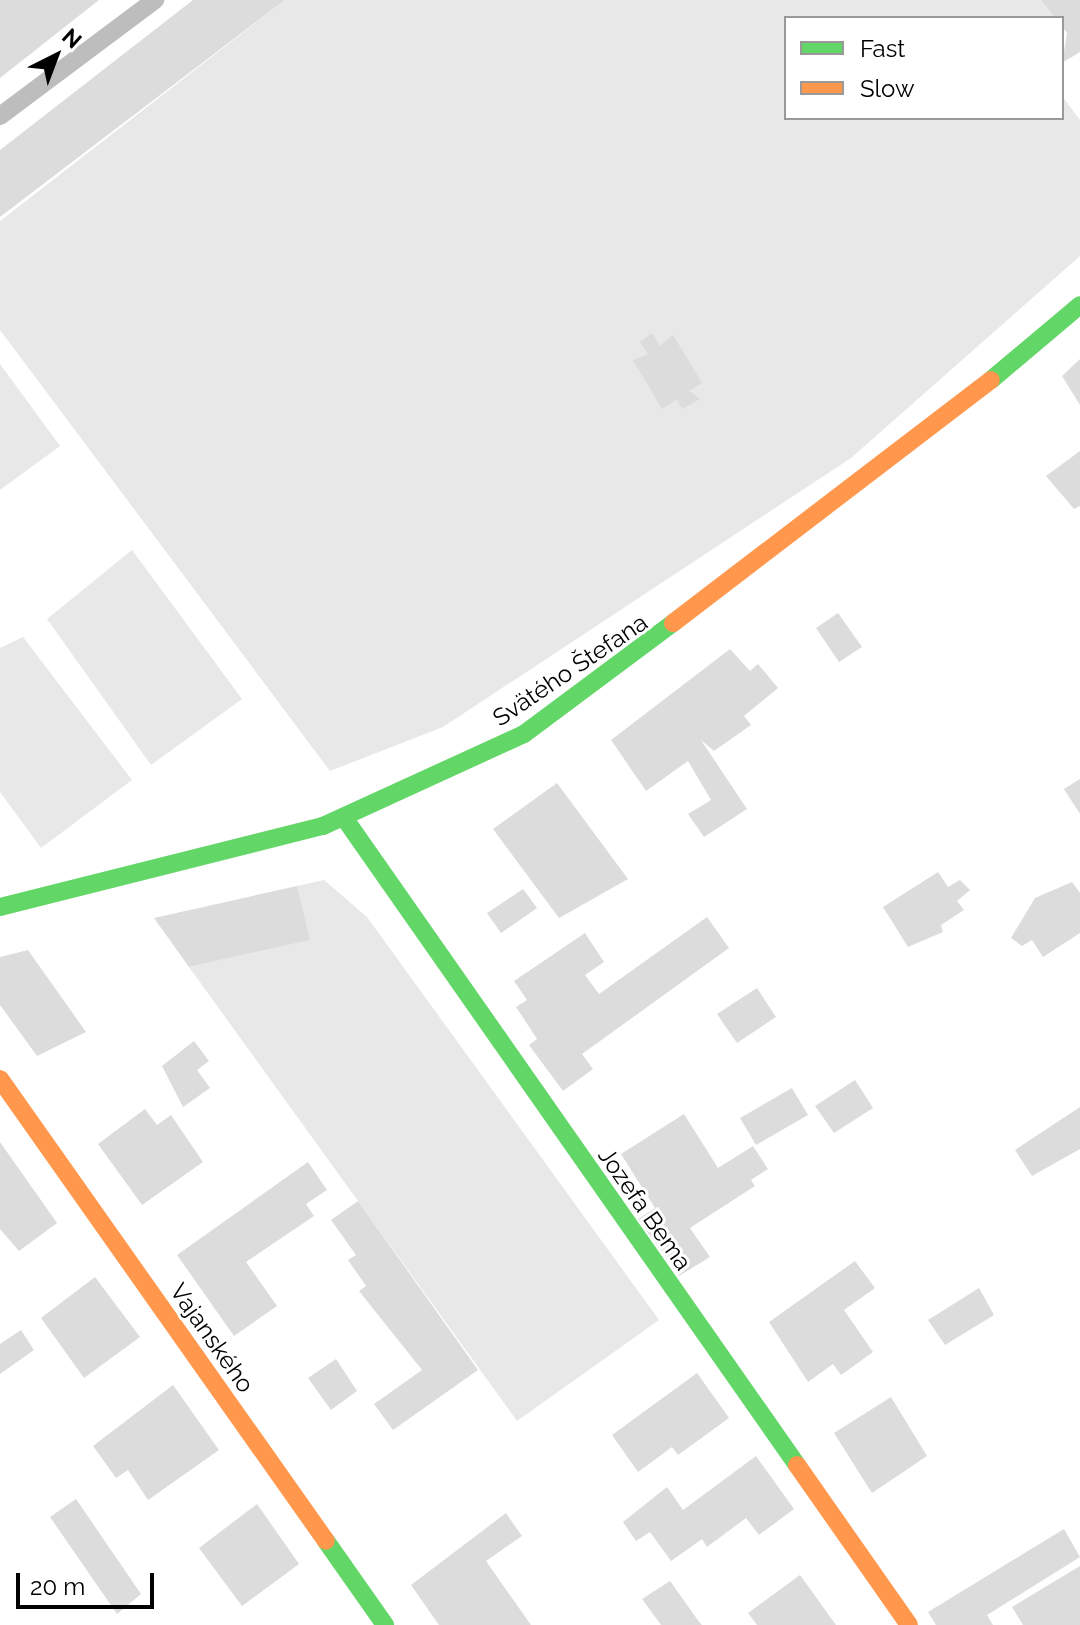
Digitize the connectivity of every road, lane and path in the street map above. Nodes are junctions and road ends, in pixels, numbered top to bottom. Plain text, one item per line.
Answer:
1 (155, 0) edge
2 (0, 116) edge
3 (1080, 305) edge
4 (345, 819) junction
5 (0, 907) edge
6 (0, 1079) edge
7 (385, 1625) edge
8 (909, 1625) edge

1 - 2 lane
3 - 4 street, Svätého Štefana
4 - 5 street, Svätého Štefana
4 - 8 street, Jozefa Bema
6 - 7 street, Vajanského

